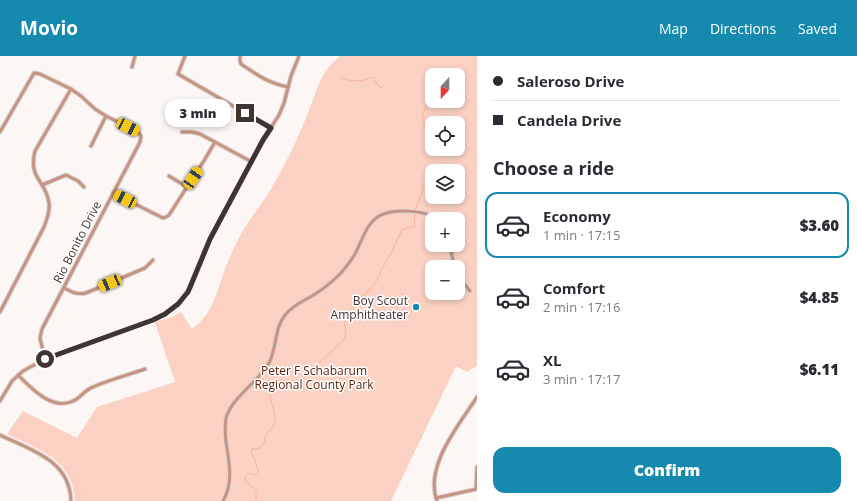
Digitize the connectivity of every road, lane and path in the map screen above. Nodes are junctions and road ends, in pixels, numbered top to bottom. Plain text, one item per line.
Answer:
1 (135, 56) edge
2 (185, 56) edge
3 (240, 56) edge
4 (299, 56) edge
5 (132, 67) dead end
6 (288, 87) junction
7 (71, 89) junction
8 (106, 116) junction
9 (271, 128) junction
10 (0, 132) edge
11 (182, 132) dead end
12 (215, 142) junction
13 (91, 146) dead end
14 (252, 162) junction
15 (169, 176) dead end
16 (42, 185) junction
17 (84, 187) dead end
18 (186, 187) junction
19 (113, 193) junction
20 (425, 214) edge
21 (451, 252) edge
22 (452, 252) edge
23 (452, 255) junction
24 (153, 260) dead end
25 (453, 260) edge
26 (465, 285) edge
27 (64, 288) junction
28 (470, 291) dead end
29 (0, 299) edge
30 (5, 302) junction
31 (0, 312) edge
32 (45, 359) junction
33 (145, 370) dead end
34 (18, 376) junction
35 (477, 397) edge
36 (0, 401) edge
37 (0, 435) edge
38 (477, 467) edge
39 (477, 489) edge
40 (436, 499) edge
41 (71, 501) edge
42 (223, 501) edge

1 - 5 street
2 - 9 street
3 - 6 street
4 - 6 street
6 - 9 street
7 - 8 street
7 - 10 street
7 - 16 street
8 - 13 street
8 - 19 street, Rio Bonito Drive
9 - 14 street
11 - 12 street
12 - 14 street
12 - 18 street
14 - 32 street
15 - 18 street
16 - 17 street
16 - 30 street
18 - 19 street
19 - 27 street, Rio Bonito Drive
20 - 42 street
21 - 23 street
22 - 23 street
23 - 25 street
24 - 27 street
26 - 28 street
27 - 32 street, Rio Bonito Drive
29 - 30 street
30 - 31 street
32 - 34 street
33 - 34 street
34 - 36 street
35 - 40 street
37 - 41 street
38 - 39 street
39 - 40 street

